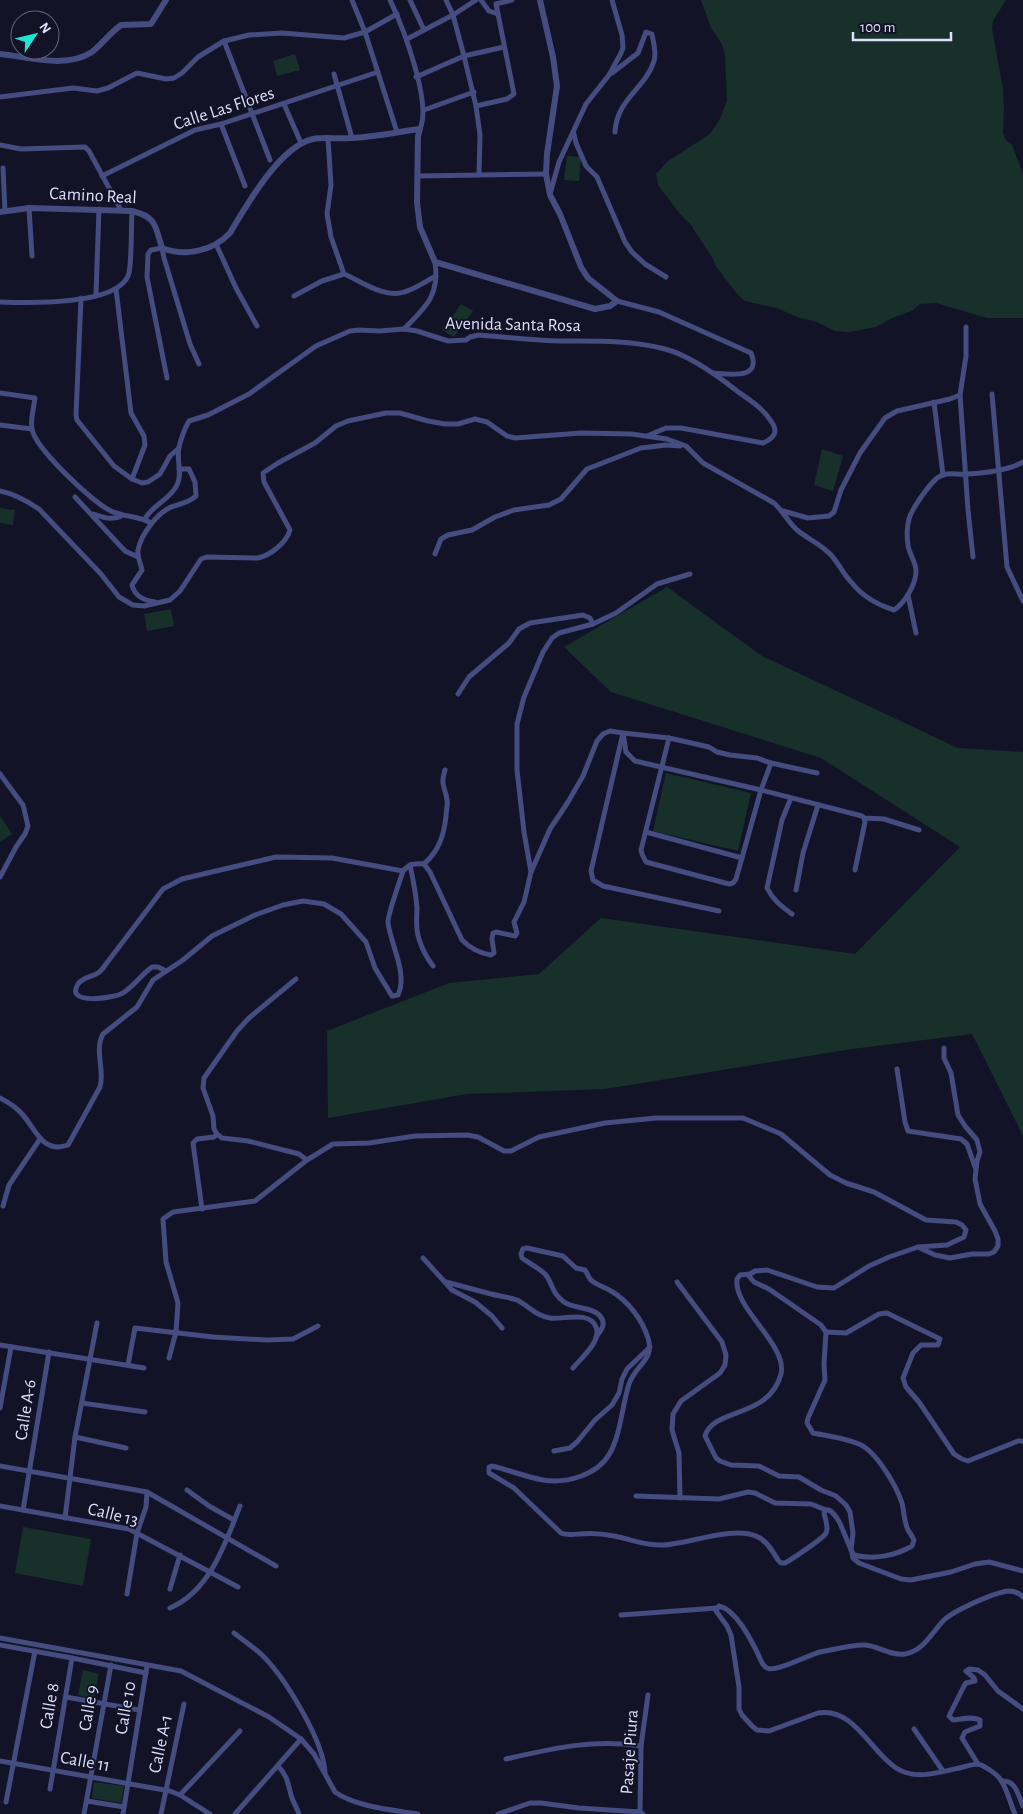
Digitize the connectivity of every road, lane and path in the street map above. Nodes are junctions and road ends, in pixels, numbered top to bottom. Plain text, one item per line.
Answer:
1 (166, 0) edge
2 (352, 0) edge
3 (390, 0) edge
4 (410, 0) edge
5 (446, 0) edge
6 (476, 0) edge
7 (480, 0) edge
8 (512, 0) edge
9 (540, 0) edge
10 (612, 0) edge
11 (397, 14) junction
12 (498, 14) junction
13 (453, 15) junction
14 (424, 30) junction
15 (365, 32) junction
16 (407, 40) junction
17 (224, 42) junction
18 (504, 47) junction
19 (0, 54) edge
20 (464, 56) junction
21 (378, 72) junction
22 (334, 74) dead end
23 (609, 75) junction
24 (416, 77) junction
25 (338, 86) junction
26 (474, 92) junction
27 (0, 97) edge
28 (284, 104) junction
29 (476, 106) junction
30 (424, 110) junction
31 (253, 114) junction
32 (221, 124) junction
33 (420, 129) junction
34 (397, 132) junction
35 (615, 132) dead end
36 (574, 133) junction
37 (352, 138) junction
38 (328, 139) junction
39 (301, 143) junction
40 (0, 145) edge
41 (270, 160) dead end
42 (3, 168) dead end
43 (546, 174) junction
44 (480, 175) junction
45 (102, 176) junction
46 (418, 176) junction
47 (244, 186) dead end
48 (551, 198) junction
49 (29, 208) junction
50 (99, 209) junction
51 (121, 210) junction
52 (2, 211) edge
53 (132, 211) junction
54 (216, 244) junction
55 (162, 248) junction
56 (32, 256) dead end
57 (435, 262) junction
58 (344, 274) junction
59 (436, 276) junction
60 (666, 277) dead end
61 (116, 289) junction
62 (96, 294) junction
63 (294, 296) dead end
64 (81, 298) junction
65 (617, 301) junction
66 (0, 302) edge
67 (257, 326) dead end
68 (966, 327) dead end
69 (404, 329) junction
70 (199, 364) dead end
71 (713, 373) junction
72 (167, 378) dead end
73 (0, 393) edge
74 (992, 394) dead end
75 (960, 395) junction
76 (934, 402) junction
77 (0, 425) edge
78 (32, 429) junction
79 (645, 436) junction
80 (686, 446) junction
81 (179, 448) junction
82 (1023, 462) edge
83 (179, 469) junction
84 (1000, 470) junction
85 (966, 474) junction
86 (943, 475) junction
87 (132, 479) junction
88 (0, 491) edge
89 (75, 497) dead end
90 (783, 511) junction
91 (92, 514) junction
92 (121, 516) junction
93 (145, 519) junction
94 (151, 523) junction
95 (435, 554) dead end
96 (973, 556) dead end
97 (138, 557) junction
98 (690, 574) dead end
99 (908, 595) junction
100 (1023, 601) edge
101 (158, 603) junction
102 (593, 624) junction
103 (916, 633) dead end
104 (458, 694) dead end
105 (623, 733) junction
106 (669, 738) junction
107 (771, 763) junction
108 (663, 767) junction
109 (445, 770) dead end
110 (817, 773) dead end
111 (0, 774) edge
112 (762, 790) junction
113 (791, 798) junction
114 (818, 805) junction
115 (864, 818) junction
116 (919, 830) dead end
117 (646, 832) junction
118 (742, 858) junction
119 (424, 864) junction
120 (410, 865) junction
121 (855, 870) dead end
122 (403, 871) junction
123 (531, 872) junction
124 (0, 877) edge
125 (796, 890) dead end
126 (719, 911) dead end
127 (792, 914) dead end
128 (433, 966) dead end
129 (166, 971) junction
130 (296, 979) dead end
131 (944, 1048) dead end
132 (897, 1069) dead end
133 (0, 1098) edge
134 (218, 1134) junction
135 (40, 1139) junction
136 (307, 1160) junction
137 (976, 1170) junction
138 (3, 1206) dead end
139 (202, 1209) junction
140 (918, 1247) junction
141 (423, 1258) dead end
142 (750, 1274) junction
143 (446, 1282) junction
144 (678, 1282) dead end
145 (97, 1323) dead end
146 (318, 1326) dead end
147 (502, 1328) dead end
148 (176, 1332) junction
149 (826, 1332) junction
150 (596, 1337) junction
151 (0, 1345) edge
152 (11, 1346) junction
153 (650, 1346) junction
154 (49, 1352) junction
155 (169, 1358) dead end
156 (90, 1359) junction
157 (128, 1365) junction
158 (144, 1368) dead end
159 (573, 1368) dead end
160 (82, 1403) junction
161 (0, 1408) edge
162 (144, 1412) dead end
163 (75, 1437) junction
164 (1023, 1441) edge
165 (126, 1448) dead end
166 (554, 1451) dead end
167 (0, 1466) edge
168 (30, 1471) junction
169 (69, 1478) junction
170 (188, 1490) dead end
171 (147, 1492) junction
172 (636, 1496) dead end
173 (680, 1498) junction
174 (0, 1506) edge
175 (240, 1506) dead end
176 (23, 1510) junction
177 (826, 1510) junction
178 (65, 1518) junction
179 (234, 1520) junction
180 (137, 1533) junction
181 (226, 1538) junction
182 (852, 1551) junction
183 (180, 1555) junction
184 (276, 1566) dead end
185 (1023, 1571) edge
186 (210, 1572) junction
187 (238, 1587) dead end
188 (170, 1589) dead end
189 (127, 1594) dead end
190 (1023, 1597) edge
191 (170, 1608) dead end
192 (717, 1608) junction
193 (620, 1615) dead end
194 (234, 1633) dead end
195 (0, 1638) edge
196 (0, 1646) edge
197 (35, 1651) junction
198 (72, 1658) junction
199 (111, 1665) junction
200 (147, 1666) junction
201 (146, 1673) junction
202 (648, 1695) dead end
203 (66, 1697) junction
204 (104, 1704) junction
205 (184, 1704) dead end
206 (1023, 1709) edge
207 (139, 1710) junction
208 (914, 1729) dead end
209 (240, 1731) dead end
210 (301, 1739) junction
211 (641, 1746) junction
212 (506, 1759) dead end
213 (0, 1761) edge
214 (13, 1763) junction
215 (978, 1764) junction
216 (278, 1766) junction
217 (53, 1771) junction
218 (943, 1771) junction
219 (325, 1772) junction
220 (90, 1778) junction
221 (1002, 1781) junction
222 (128, 1784) junction
223 (50, 1789) dead end
224 (165, 1790) junction
225 (180, 1795) junction
226 (87, 1801) junction
227 (6, 1802) dead end
228 (1023, 1806) edge
229 (124, 1807) junction
230 (642, 1813) edge
231 (84, 1814) edge
232 (123, 1814) edge
233 (161, 1814) edge
234 (210, 1814) edge
235 (235, 1814) edge
236 (299, 1814) edge
237 (418, 1814) edge
238 (498, 1814) edge
239 (1015, 1814) edge

1 - 19 street
2 - 15 street
3 - 11 street
4 - 14 street
5 - 13 street
6 - 13 street
7 - 12 street
8 - 12 street
9 - 43 street
10 - 23 street
11 - 15 street
11 - 16 street
12 - 18 street
13 - 14 street
13 - 20 street
14 - 16 street
15 - 17 street
15 - 21 street
16 - 24 street
17 - 27 street
17 - 31 street
18 - 20 street
18 - 29 street
20 - 24 street
20 - 26 street
21 - 25 street
21 - 34 street
22 - 25 street
23 - 35 street
23 - 36 street
24 - 30 street
25 - 28 street, Calle Las Flores
25 - 37 street
26 - 29 street
26 - 30 street
28 - 31 street, Calle Las Flores
28 - 39 street
29 - 44 street
30 - 33 street
31 - 32 street, Calle Las Flores
31 - 41 street
32 - 45 street, Calle Las Flores
32 - 47 street
33 - 34 street
33 - 46 street
34 - 37 street
36 - 48 street
36 - 60 street
37 - 38 street
38 - 39 street
38 - 58 street
39 - 54 street
40 - 45 street
42 - 52 street
43 - 44 street
43 - 48 street
44 - 46 street
45 - 51 street
46 - 57 street
48 - 65 street
49 - 50 street, Camino Real
49 - 52 street, Camino Real
49 - 56 street
50 - 51 street, Camino Real
50 - 62 street
51 - 53 street, Camino Real
53 - 55 street, Camino Real
53 - 61 street
54 - 55 street
54 - 67 street
55 - 70 street
55 - 72 street
57 - 59 street
57 - 65 street
58 - 59 street
58 - 63 street
59 - 69 street
61 - 62 street
61 - 87 street
62 - 64 street
64 - 66 street
64 - 87 street
65 - 71 street
68 - 75 street
69 - 71 street, Avenida Santa Rosa
69 - 81 street, Avenida Santa Rosa
71 - 79 street, Avenida Santa Rosa
73 - 78 street
74 - 84 street
75 - 76 street
75 - 85 street
76 - 86 street
76 - 90 street
77 - 78 street
78 - 92 street
79 - 80 street
79 - 101 street
80 - 90 street
80 - 95 street
81 - 83 street, Avenida Santa Rosa
81 - 87 street
82 - 84 street
83 - 93 street, Avenida Santa Rosa
83 - 94 street
84 - 85 street
84 - 100 street
85 - 86 street
85 - 96 street
86 - 99 street
88 - 101 street
89 - 91 street
90 - 99 street
91 - 92 street
91 - 97 street
92 - 93 street
93 - 94 street
94 - 97 street
97 - 101 street
98 - 102 street
99 - 103 street
102 - 104 street
102 - 123 street
105 - 106 street
105 - 108 street
105 - 123 street
105 - 126 street
106 - 107 street
106 - 108 street
107 - 110 street
107 - 112 street
108 - 112 street
108 - 117 street
109 - 119 street
111 - 124 street
112 - 113 street
112 - 118 street
113 - 114 street
113 - 127 street
114 - 115 street
114 - 125 street
115 - 116 street
115 - 121 street
117 - 118 street
117 - 118 street
119 - 120 street
119 - 123 street
120 - 122 street
120 - 128 street
122 - 129 street
122 - 129 street
129 - 135 street
130 - 134 street
131 - 137 street
132 - 137 street
133 - 135 street
134 - 136 street
134 - 139 street
135 - 138 street
136 - 139 street
136 - 140 street
137 - 140 street
139 - 148 street
140 - 142 street
141 - 143 street
142 - 149 street
142 - 182 street
143 - 147 street
143 - 150 street
144 - 173 street
145 - 156 street
146 - 148 street
148 - 155 street
148 - 157 street
149 - 164 street
149 - 182 street
150 - 153 street
150 - 159 street
151 - 152 street
152 - 154 street
152 - 161 street
153 - 166 street
153 - 177 street
154 - 156 street
154 - 168 street, Calle A-6
156 - 157 street
156 - 160 street
157 - 158 street
160 - 162 street
160 - 163 street
163 - 165 street
163 - 169 street
167 - 168 street
168 - 169 street
168 - 176 street, Calle A-6
169 - 171 street
169 - 178 street
170 - 179 street
171 - 180 street
171 - 181 street
172 - 173 street
173 - 177 street
174 - 176 street, Calle 13
175 - 179 street
176 - 178 street, Calle 13
177 - 182 street
178 - 180 street, Calle 13
179 - 181 street
180 - 183 street, Calle 13
180 - 189 street
181 - 184 street
181 - 186 street
182 - 185 street
183 - 186 street, Calle 13
183 - 188 street
186 - 187 street, Calle 13
186 - 191 street
190 - 192 street
192 - 193 street
192 - 218 street
194 - 219 street
195 - 200 street
196 - 197 street
197 - 198 street
197 - 214 street
198 - 199 street
198 - 203 street, Calle 8
199 - 201 street
199 - 204 street, Calle 9
200 - 201 street, Calle 10
200 - 210 street
201 - 207 street, Calle 10
202 - 211 street, Pasaje Piura
203 - 204 street
203 - 217 street, Calle 8
204 - 207 street
204 - 220 street, Calle 9
205 - 224 street, Calle A-1
206 - 215 street
207 - 222 street, Calle 10
208 - 218 street
209 - 225 street
210 - 216 street
210 - 219 street
211 - 212 street
211 - 230 street, Pasaje Piura
213 - 214 street, Calle 11
214 - 217 street, Calle 11
214 - 227 street
215 - 218 street
215 - 221 street
216 - 235 street
216 - 236 street
217 - 220 street, Calle 11
217 - 223 street, Calle 8
219 - 237 street
220 - 222 street, Calle 11
220 - 226 street, Calle 9
221 - 228 street
221 - 239 street
222 - 224 street, Calle 11
222 - 229 street, Calle 10
224 - 225 street, Calle 11
224 - 233 street, Calle A-1
225 - 234 street, Calle 11
226 - 229 street
226 - 231 street, Calle 9
229 - 232 street, Calle 10
230 - 238 street

